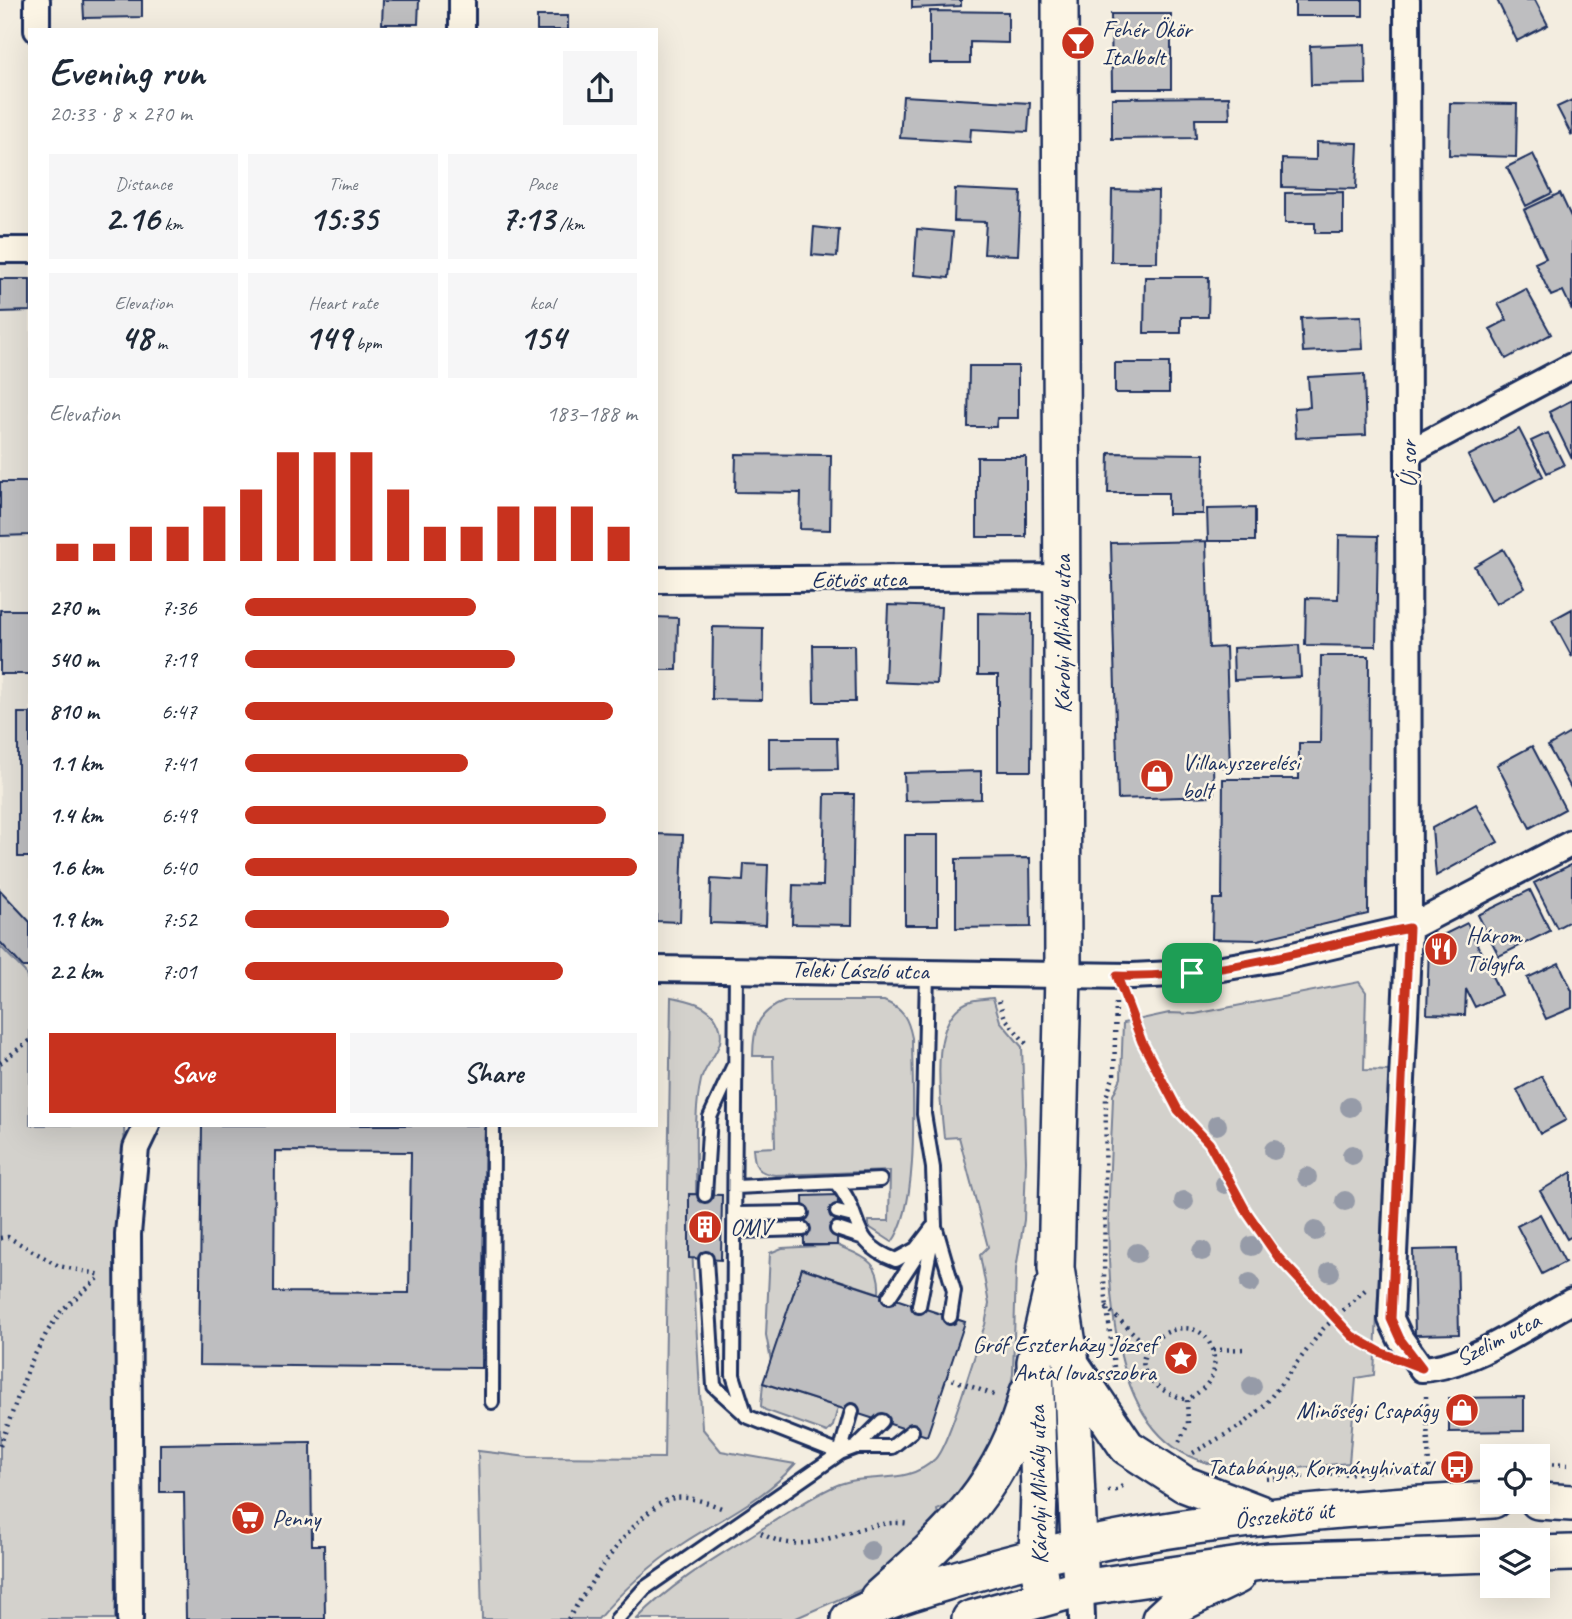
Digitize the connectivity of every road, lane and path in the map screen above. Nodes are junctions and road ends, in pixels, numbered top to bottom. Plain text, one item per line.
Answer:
1 (37, 0) edge
2 (462, 0) edge
3 (1060, 0) edge
4 (1407, 0) edge
5 (37, 28) edge
6 (462, 28) edge
7 (0, 250) edge
8 (28, 250) edge
9 (1572, 366) edge
10 (1408, 453) junction
11 (1061, 577) junction
12 (658, 580) edge
13 (1572, 843) edge
14 (1409, 928) junction
15 (736, 968) junction
16 (658, 969) edge
17 (927, 971) junction
18 (999, 973) junction
19 (1063, 974) junction
20 (1117, 976) junction
21 (28, 1042) edge
22 (1028, 1052) dead end
23 (0, 1063) edge
24 (735, 1063) junction
25 (146, 1127) edge
26 (493, 1127) edge
27 (880, 1181) dead end
28 (835, 1182) junction
29 (736, 1186) junction
30 (705, 1195) dead end
31 (837, 1212) dead end
32 (802, 1213) dead end
33 (735, 1214) junction
34 (853, 1216) junction
35 (935, 1225) junction
36 (837, 1228) dead end
37 (803, 1229) dead end
38 (735, 1231) junction
39 (861, 1237) junction
40 (0, 1238) edge
41 (706, 1259) dead end
42 (1393, 1264) junction
43 (1056, 1268) junction
44 (128, 1270) junction
45 (102, 1275) junction
46 (889, 1297) dead end
47 (1572, 1301) edge
48 (919, 1306) dead end
49 (1106, 1307) junction
50 (950, 1317) dead end
51 (1334, 1318) junction
52 (1148, 1347) junction
53 (1247, 1349) dead end
54 (1213, 1350) junction
55 (1035, 1362) junction
56 (1071, 1363) junction
57 (1422, 1368) junction
58 (946, 1377) dead end
59 (1118, 1378) dead end
60 (988, 1393) dead end
61 (1187, 1401) junction
62 (492, 1402) dead end
63 (852, 1411) dead end
64 (746, 1416) junction
65 (882, 1421) dead end
66 (912, 1431) dead end
67 (0, 1446) edge
68 (856, 1447) junction
69 (1171, 1449) dead end
70 (841, 1453) junction
71 (1192, 1454) dead end
72 (1550, 1464) edge
73 (1572, 1465) edge
74 (1438, 1467) dead end
75 (1429, 1468) junction
76 (1264, 1479) dead end
77 (1480, 1501) edge
78 (1550, 1502) edge
79 (1572, 1503) edge
80 (1267, 1517) junction
81 (1078, 1547) junction
82 (1572, 1553) edge
83 (1480, 1554) edge
84 (1550, 1554) edge
85 (1037, 1556) junction
86 (1268, 1561) junction
87 (1082, 1603) edge
88 (1046, 1608) edge
89 (857, 1615) edge
90 (130, 1619) edge
91 (617, 1619) edge
92 (970, 1619) edge
93 (1160, 1619) edge

1 - 5 street
2 - 6 street
3 - 11 street, Károlyi Mihály utca
4 - 10 street, Új sor
7 - 8 street
9 - 10 street
10 - 14 street, Új sor
11 - 12 street, Eötvös utca
11 - 19 street, Károlyi Mihály utca
13 - 14 street, Teleki László utca
14 - 20 street, Teleki László utca
14 - 42 street, Új sor
15 - 16 street, Teleki László utca
15 - 17 street, Teleki László utca
15 - 24 lane
17 - 18 street, Teleki László utca
17 - 35 lane
18 - 19 street, Teleki László utca
18 - 22 path
19 - 20 street, Teleki László utca
19 - 43 street, Károlyi Mihály utca
20 - 49 path
20 - 51 path
21 - 23 path
24 - 29 lane
24 - 30 lane
25 - 44 street
26 - 62 lane
27 - 28 lane
28 - 29 lane
28 - 34 lane
29 - 33 lane
31 - 34 lane
32 - 33 lane
33 - 38 lane
34 - 39 lane
35 - 39 lane
35 - 46 lane
35 - 48 lane
35 - 50 lane
36 - 39 lane
37 - 38 lane
38 - 64 lane
40 - 45 path
41 - 64 lane
42 - 51 path
42 - 57 street, Új sor
43 - 55 street, Károlyi Mihály utca
43 - 56 street, Károlyi Mihály utca
44 - 45 path
44 - 90 street
45 - 67 path
47 - 57 street, Szelim utca
49 - 52 path
49 - 59 path
51 - 57 path
51 - 71 path
52 - 54 path
52 - 61 path
53 - 54 path
54 - 61 path
55 - 85 street, Károlyi Mihály utca
55 - 89 street
56 - 80 street
56 - 81 street, Károlyi Mihály utca
57 - 75 path
58 - 60 path
61 - 69 path
63 - 70 lane
64 - 70 lane
65 - 68 lane
66 - 68 lane
68 - 70 lane
70 - 91 lane
72 - 73 path
74 - 75 path
75 - 76 path
77 - 80 street, Összekötő út
78 - 79 street
80 - 81 street, Összekötő út
81 - 85 street, Összekötő út
81 - 87 street, Károlyi Mihály utca
82 - 84 street
83 - 86 street, Összekötő út
85 - 88 street, Károlyi Mihály utca
85 - 89 street, Összekötő út
86 - 87 street, Összekötő út
86 - 93 street
87 - 88 street, Összekötő út
88 - 92 street, Összekötő út

